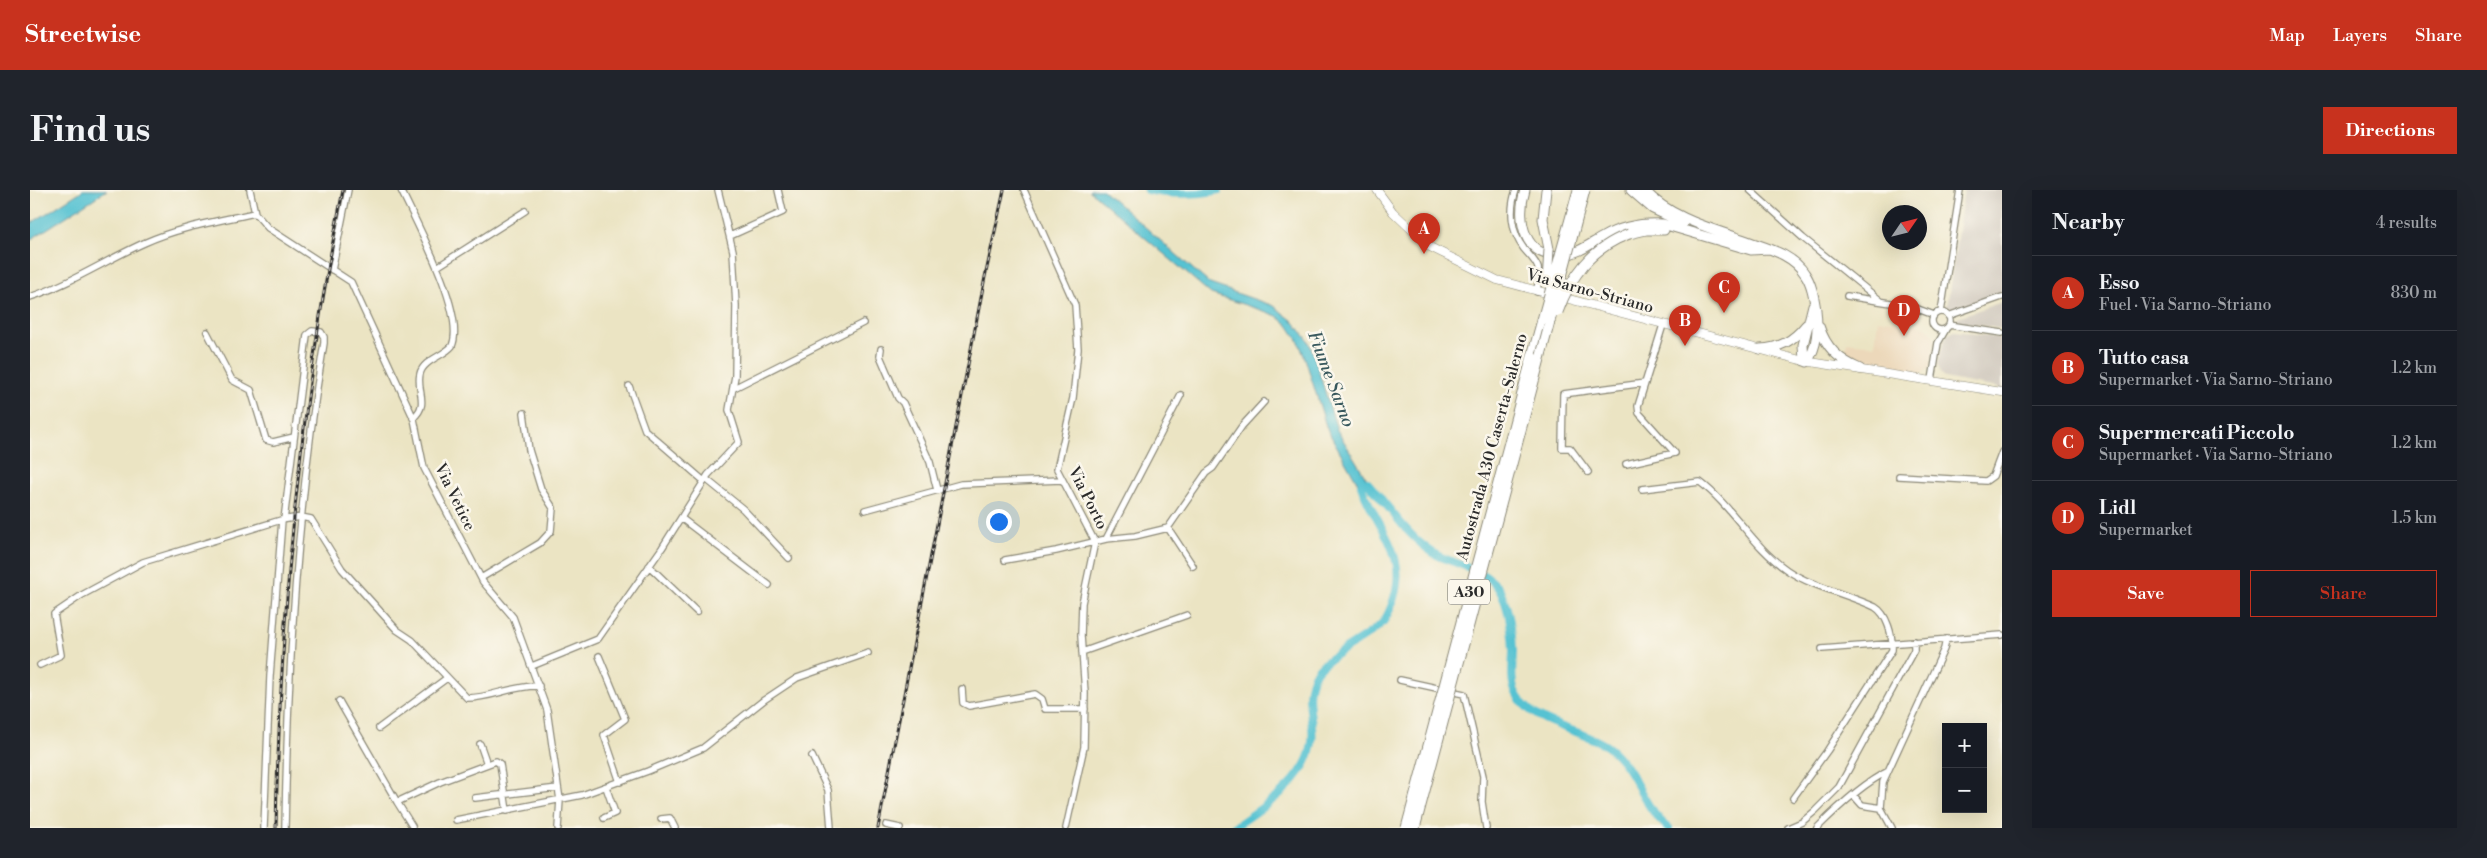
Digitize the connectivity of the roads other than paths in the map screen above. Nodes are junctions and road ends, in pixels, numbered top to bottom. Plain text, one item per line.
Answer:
1 (250, 190) edge
2 (348, 190) edge
3 (401, 190) edge
4 (718, 190) edge
5 (778, 190) edge
6 (1024, 190) edge
7 (1378, 190) edge
8 (1516, 190) edge
9 (1525, 190) edge
10 (1546, 190) edge
11 (1578, 190) edge
12 (1585, 190) edge
13 (1631, 190) edge
14 (1750, 190) edge
15 (1960, 190) edge
16 (1646, 192) edge
17 (525, 211) dead end
18 (255, 213) junction
19 (1720, 231) junction
20 (1689, 232) junction
21 (730, 236) junction
22 (1770, 249) junction
23 (437, 267) junction
24 (332, 270) junction
25 (1537, 292) junction
26 (1847, 296) dead end
27 (30, 297) edge
28 (2002, 298) edge
29 (1881, 301) junction
30 (1941, 312) junction
31 (1934, 315) junction
32 (1948, 316) junction
33 (1542, 320) junction
34 (1813, 320) junction
35 (862, 323) dead end
36 (1663, 325) junction
37 (1947, 327) junction
38 (1934, 328) junction
39 (207, 332) dead end
40 (2002, 333) edge
41 (1938, 343) junction
42 (881, 349) dead end
43 (1760, 349) junction
44 (1540, 359) junction
45 (1806, 361) junction
46 (1860, 369) junction
47 (1932, 380) junction
48 (1646, 383) junction
49 (629, 386) dead end
50 (734, 388) junction
51 (2002, 392) edge
52 (1181, 395) dead end
53 (1264, 402) dead end
54 (524, 413) dead end
55 (413, 418) junction
56 (294, 437) junction
57 (2002, 452) edge
58 (1626, 464) dead end
59 (1588, 472) dead end
60 (1899, 476) dead end
61 (705, 480) junction
62 (1061, 480) junction
63 (1642, 489) dead end
64 (937, 490) junction
65 (865, 510) dead end
66 (301, 517) junction
67 (681, 518) junction
68 (283, 520) junction
69 (1168, 528) junction
70 (1106, 539) junction
71 (1095, 542) junction
72 (789, 558) dead end
73 (1006, 560) dead end
74 (649, 566) junction
75 (1193, 566) dead end
76 (481, 578) junction
77 (769, 585) dead end
78 (697, 612) dead end
79 (1187, 615) dead end
80 (2002, 635) edge
81 (1946, 639) junction
82 (1914, 641) junction
83 (1892, 642) junction
84 (1822, 649) dead end
85 (1082, 652) junction
86 (868, 653) dead end
87 (599, 656) dead end
88 (40, 665) dead end
89 (532, 666) junction
90 (447, 678) junction
91 (1400, 680) dead end
92 (539, 686) junction
93 (962, 689) dead end
94 (339, 700) dead end
95 (1085, 709) junction
96 (380, 728) dead end
97 (480, 744) dead end
98 (812, 756) dead end
99 (487, 764) junction
100 (1887, 772) junction
101 (620, 782) junction
102 (606, 787) junction
103 (558, 788) junction
104 (504, 796) junction
105 (1854, 796) junction
106 (475, 798) dead end
107 (1793, 798) dead end
108 (560, 800) junction
109 (397, 802) junction
110 (1881, 808) junction
111 (507, 810) junction
112 (604, 818) dead end
113 (661, 819) dead end
114 (456, 820) dead end
115 (886, 825) dead end
116 (412, 826) dead end
117 (264, 828) edge
118 (285, 828) edge
119 (558, 828) edge
120 (675, 828) edge
121 (831, 828) edge
122 (900, 828) edge
123 (1066, 828) edge
124 (1406, 828) edge
125 (1414, 828) edge
126 (1486, 828) edge
127 (1788, 828) edge
128 (1817, 828) edge
129 (1892, 828) edge

1 - 18 street
2 - 24 street
3 - 23 street
4 - 21 street
5 - 21 street
6 - 62 street, Via Porto
7 - 25 main road, Via Sarno-Striano
8 - 25 street
9 - 20 highway
10 - 33 highway, bridge
11 - 33 highway, Autostrada A30 Caserta-Salerno / A30, bridge
12 - 44 highway, Autostrada A30 Caserta-Salerno / A30, bridge
13 - 19 highway
14 - 29 street
15 - 30 street
16 - 19 highway
17 - 23 street
18 - 24 street, Via Vetice
18 - 27 street
19 - 22 highway
20 - 22 highway
20 - 44 highway, bridge
21 - 50 street
22 - 34 highway
23 - 55 street
24 - 55 street, Via Vetice
25 - 36 main road, Via Sarno-Striano
26 - 29 street
28 - 32 street
29 - 31 street
30 - 31 street
30 - 32 street
31 - 38 street
32 - 37 street
33 - 124 highway, Autostrada A30 Caserta-Salerno / A30, bridge
34 - 43 highway
34 - 45 highway
34 - 46 highway
35 - 50 street
36 - 43 main road, Via Sarno-Striano
36 - 48 street
37 - 38 street
37 - 40 street
37 - 41 street
38 - 41 street
39 - 56 street
41 - 47 street
42 - 64 street
43 - 45 main road, Via Sarno-Striano
44 - 125 highway, Autostrada A30 Caserta-Salerno / A30, bridge
45 - 46 main road, Via Sarno-Striano
46 - 47 main road, Via Sarno-Striano
47 - 51 main road, Via Sarno-Striano
48 - 58 street
48 - 59 street
49 - 61 street
50 - 61 street
52 - 70 street
53 - 69 street
54 - 76 street
55 - 76 street, Via Vetice
56 - 66 street
56 - 68 street
57 - 60 street
61 - 67 street
61 - 72 street
62 - 64 street
62 - 71 street, Via Porto
63 - 83 street
64 - 65 street
66 - 68 street
66 - 90 street
66 - 118 street
67 - 74 street
67 - 77 street
68 - 88 street
68 - 117 street
69 - 70 street
69 - 75 street
70 - 71 street
71 - 73 street
71 - 85 street, Via Porto
74 - 78 street
74 - 89 street
76 - 89 street, Via Vetice
79 - 85 street
80 - 81 street
81 - 82 street
81 - 100 street
82 - 83 street
82 - 127 street
83 - 84 street
83 - 107 street
85 - 95 street, Via Porto
86 - 101 street
87 - 101 street
89 - 92 street, Via Vetice
90 - 92 street
90 - 96 street
91 - 126 street
92 - 103 street, Via Vetice
93 - 95 street
94 - 109 street
95 - 123 street, Via Porto
97 - 99 street
98 - 121 street
99 - 104 street
99 - 109 street
100 - 105 street
100 - 110 street
101 - 102 street
102 - 108 street
102 - 112 street
103 - 104 street
103 - 108 street, Via Vetice
104 - 106 street
104 - 111 street
105 - 110 street
105 - 128 street
108 - 111 street
108 - 119 street, Via Vetice
109 - 116 street
110 - 129 street
111 - 114 street
113 - 120 street
115 - 122 street

